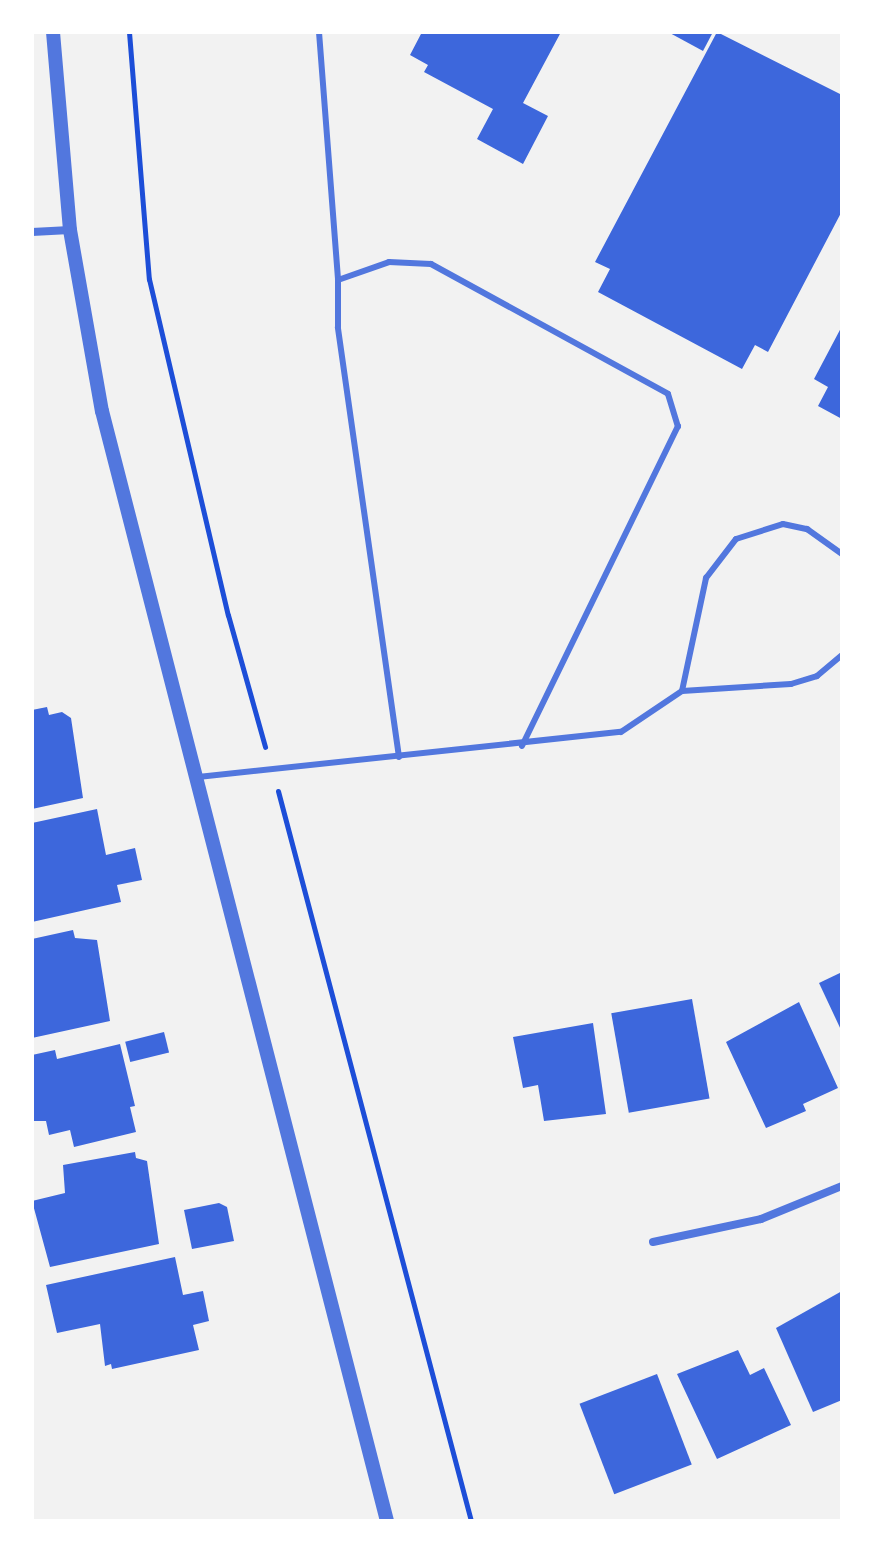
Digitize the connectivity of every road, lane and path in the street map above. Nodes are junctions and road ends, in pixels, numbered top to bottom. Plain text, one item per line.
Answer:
1 (53, 32) edge
2 (319, 32) edge
3 (70, 230) junction
4 (32, 232) edge
5 (338, 280) junction
6 (842, 554) edge
7 (842, 655) edge
8 (682, 691) junction
9 (522, 746) junction
10 (399, 757) junction
11 (196, 778) junction
12 (842, 1186) edge
13 (653, 1242) dead end
14 (387, 1521) edge

1 - 3 street
2 - 5 lane
3 - 4 street
3 - 11 street
5 - 9 lane
5 - 10 lane
6 - 8 lane
7 - 8 lane
8 - 9 lane
9 - 10 lane
10 - 11 lane
11 - 14 street
12 - 13 street

